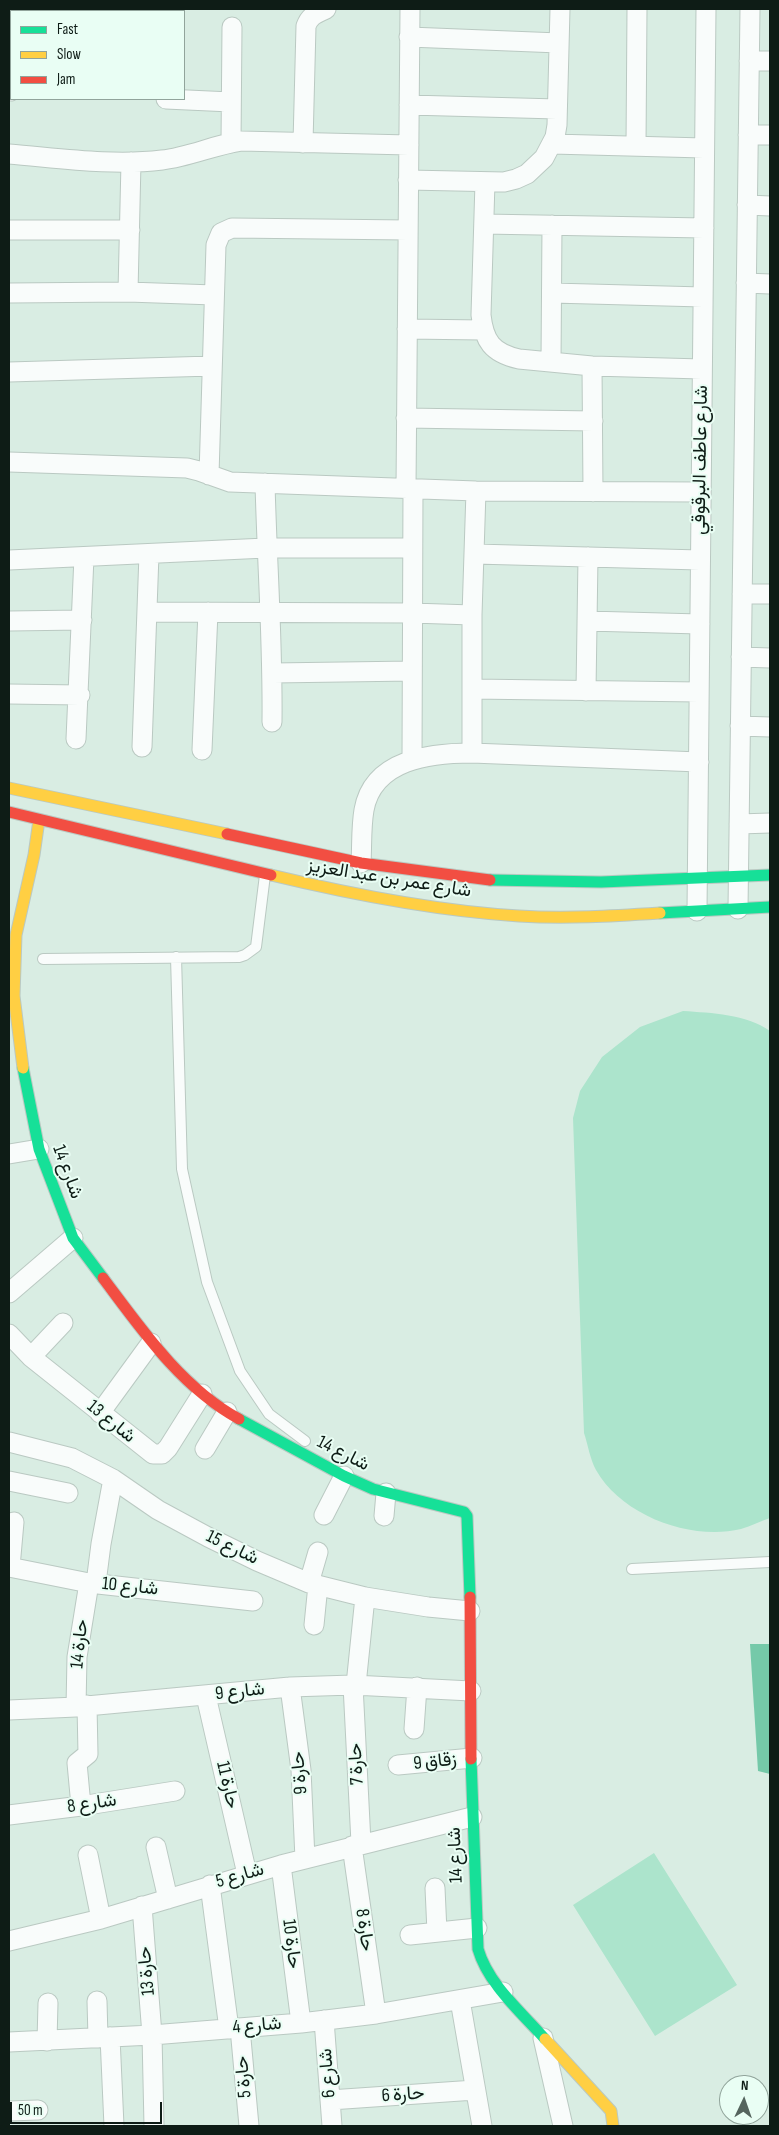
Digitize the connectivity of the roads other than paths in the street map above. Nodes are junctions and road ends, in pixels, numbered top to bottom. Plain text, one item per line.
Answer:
1 (326, 9) edge
2 (410, 9) edge
3 (560, 9) edge
4 (637, 9) edge
5 (706, 9) edge
6 (750, 9) edge
7 (232, 27) dead end
8 (409, 37) junction
9 (559, 43) junction
10 (750, 61) junction
11 (770, 62) edge
12 (185, 100) edge
13 (231, 102) junction
14 (409, 105) junction
15 (557, 109) junction
16 (748, 135) junction
17 (770, 135) edge
18 (231, 143) junction
19 (303, 143) junction
20 (552, 144) junction
21 (408, 146) junction
22 (636, 146) junction
23 (704, 148) junction
24 (9, 154) edge
25 (131, 162) junction
26 (408, 180) junction
27 (485, 182) junction
28 (747, 205) junction
29 (770, 206) edge
30 (484, 224) junction
31 (552, 225) junction
32 (704, 228) junction
33 (9, 230) edge
34 (130, 230) junction
35 (408, 230) junction
36 (746, 284) junction
37 (770, 284) edge
38 (128, 292) junction
39 (9, 293) edge
40 (552, 293) junction
41 (214, 295) junction
42 (703, 297) junction
43 (407, 328) junction
44 (483, 330) junction
45 (551, 362) junction
46 (212, 366) junction
47 (592, 366) junction
48 (702, 369) junction
49 (9, 372) edge
50 (406, 418) junction
51 (593, 421) junction
52 (9, 462) edge
53 (209, 476) junction
54 (265, 483) junction
55 (409, 489) junction
56 (476, 491) junction
57 (593, 492) junction
58 (701, 492) junction
59 (266, 548) junction
60 (412, 548) junction
61 (149, 554) junction
62 (475, 554) junction
63 (84, 556) junction
64 (588, 557) junction
65 (9, 560) edge
66 (700, 560) junction
67 (742, 594) junction
68 (770, 594) edge
69 (148, 612) junction
70 (208, 612) junction
71 (412, 613) junction
72 (268, 614) junction
73 (472, 615) junction
74 (82, 620) junction
75 (9, 621) edge
76 (588, 621) junction
77 (700, 624) junction
78 (741, 657) junction
79 (770, 658) edge
80 (412, 671) junction
81 (273, 674) junction
82 (472, 689) junction
83 (586, 691) junction
84 (699, 692) junction
85 (9, 694) edge
86 (80, 695) junction
87 (272, 722) dead end
88 (740, 726) junction
89 (770, 727) edge
90 (76, 739) dead end
91 (142, 747) dead end
92 (202, 750) dead end
93 (472, 753) junction
94 (412, 760) junction
95 (699, 762) junction
96 (9, 788) edge
97 (9, 812) edge
98 (39, 820) junction
99 (739, 824) junction
100 (770, 824) edge
101 (362, 863) junction
102 (265, 874) junction
103 (770, 875) edge
104 (738, 877) junction
105 (697, 879) junction
106 (770, 908) edge
107 (738, 909) junction
108 (697, 912) junction
109 (176, 957) junction
110 (43, 959) dead end
111 (11, 996) edge
112 (39, 1149) junction
113 (9, 1154) edge
114 (73, 1238) junction
115 (9, 1293) edge
116 (63, 1323) dead end
117 (9, 1334) edge
118 (151, 1343) junction
119 (31, 1357) junction
120 (202, 1394) junction
121 (227, 1412) junction
122 (100, 1413) junction
123 (9, 1442) edge
124 (311, 1445) dead end
125 (205, 1449) dead end
126 (344, 1476) junction
127 (113, 1480) junction
128 (9, 1481) edge
129 (68, 1493) dead end
130 (386, 1493) junction
131 (324, 1515) dead end
132 (384, 1516) dead end
133 (14, 1522) dead end
134 (318, 1552) dead end
135 (770, 1562) edge
136 (9, 1567) edge
137 (632, 1569) dead end
138 (92, 1583) junction
139 (314, 1584) junction
140 (365, 1597) junction
141 (253, 1601) dead end
142 (470, 1611) junction
143 (314, 1625) dead end
144 (355, 1685) junction
145 (290, 1687) junction
146 (417, 1687) junction
147 (471, 1690) junction
148 (206, 1696) junction
149 (82, 1706) junction
150 (9, 1710) edge
151 (414, 1729) dead end
152 (472, 1758) junction
153 (398, 1765) dead end
154 (175, 1791) dead end
155 (81, 1806) junction
156 (9, 1815) edge
157 (472, 1817) junction
158 (356, 1845) junction
159 (156, 1847) dead end
160 (88, 1855) dead end
161 (305, 1859) junction
162 (281, 1865) junction
163 (248, 1874) junction
164 (210, 1885) junction
165 (435, 1888) dead end
166 (168, 1899) junction
167 (142, 1906) junction
168 (102, 1919) junction
169 (476, 1928) junction
170 (437, 1932) junction
171 (410, 1935) dead end
172 (9, 1941) edge
173 (503, 1992) junction
174 (98, 2000) dead end
175 (460, 2000) junction
176 (48, 2003) dead end
177 (376, 2014) junction
178 (324, 2020) junction
179 (301, 2023) junction
180 (235, 2028) junction
181 (152, 2035) junction
182 (104, 2037) junction
183 (542, 2037) junction
184 (47, 2041) junction
185 (9, 2042) edge
186 (476, 2090) junction
187 (330, 2100) junction
188 (38, 2110) dead end
189 (9, 2111) edge
190 (114, 2126) edge
191 (154, 2126) edge
192 (249, 2126) edge
193 (332, 2126) edge
194 (482, 2126) edge
195 (563, 2126) edge
196 (613, 2126) edge

1 - 19 street
2 - 8 street
3 - 9 street
4 - 22 street
5 - 23 street, شارع عاطف البرقوقي
6 - 10 street
7 - 13 street
8 - 9 street
8 - 14 street
9 - 15 street
10 - 11 street
10 - 16 street
12 - 13 street
13 - 18 street
14 - 15 street
14 - 21 street
15 - 20 street
16 - 17 street
16 - 28 street
18 - 19 street
18 - 25 street
19 - 21 street
20 - 22 street
20 - 27 street
21 - 26 street
22 - 23 street
23 - 32 street, شارع عاطف البرقوقي
24 - 25 street
25 - 34 street
26 - 27 street
26 - 35 street
27 - 30 street
28 - 29 street
28 - 36 street
30 - 31 street
30 - 44 street
31 - 32 street
31 - 40 street
32 - 42 street, شارع عاطف البرقوقي
33 - 34 street
34 - 38 street
35 - 41 street
35 - 43 street
36 - 37 street
36 - 67 street
38 - 39 street
38 - 41 street
40 - 42 street
40 - 45 street
41 - 46 street
42 - 48 street, شارع عاطف البرقوقي
43 - 44 street
43 - 50 street
44 - 45 street
45 - 47 street
46 - 49 street
46 - 53 street
47 - 48 street
47 - 51 street
48 - 58 street, شارع عاطف البرقوقي
50 - 51 street
50 - 55 street
51 - 57 street
52 - 53 street
53 - 54 street
54 - 55 street
54 - 59 street
55 - 56 street
55 - 60 street
56 - 57 street
56 - 62 street
57 - 58 street
58 - 66 street, شارع عاطف البرقوقي
59 - 60 street
59 - 61 street
59 - 72 street
60 - 71 street
61 - 63 street
61 - 69 street
62 - 64 street
62 - 73 street
63 - 65 street
63 - 74 street
64 - 66 street
64 - 76 street
66 - 77 street, شارع عاطف البرقوقي
67 - 68 street
67 - 78 street
69 - 70 street
69 - 91 street
70 - 72 street
70 - 92 street
71 - 72 street
71 - 73 street
71 - 80 street
72 - 81 street
73 - 82 street
74 - 75 street
74 - 86 street
76 - 77 street
76 - 83 street
77 - 84 street, شارع عاطف البرقوقي
78 - 79 street
78 - 88 street
80 - 81 street
80 - 94 street
81 - 87 street
82 - 83 street
82 - 93 street
83 - 84 street
84 - 95 street, شارع عاطف البرقوقي
85 - 86 street
86 - 90 street
88 - 89 street
88 - 99 street
93 - 94 street
93 - 95 street
94 - 101 street
95 - 105 street, شارع عاطف البرقوقي
96 - 101 street, شارع عمر بن عبد العزيز
97 - 98 street, شارع عمر بن عبد العزيز
98 - 102 street, شارع عمر بن عبد العزيز
98 - 111 street, شارع 14
99 - 100 street
99 - 104 street
101 - 105 street, شارع عمر بن عبد العزيز
102 - 108 street, شارع عمر بن عبد العزيز
102 - 109 lane
103 - 104 street, شارع عمر بن عبد العزيز
104 - 105 street, شارع عمر بن عبد العزيز
104 - 107 street
105 - 108 street, شارع عاطف البرقوقي
106 - 107 street, شارع عمر بن عبد العزيز
107 - 108 street, شارع عمر بن عبد العزيز
109 - 110 lane
109 - 124 lane
111 - 112 street, شارع 14
112 - 113 street
112 - 114 street, شارع 14
114 - 115 street
114 - 118 street, شارع 14
116 - 119 street
117 - 119 street, شارع 13
118 - 120 street, شارع 14
118 - 122 street
119 - 122 street, شارع 13
120 - 121 street, شارع 14
120 - 122 street, شارع 13
121 - 125 street
121 - 126 street, شارع 14
123 - 127 street, شارع 15
126 - 130 street, شارع 14
126 - 131 street
127 - 138 street, حارة 14
127 - 139 street, شارع 15
128 - 129 street
130 - 132 street
130 - 142 street, شارع 14
133 - 136 street
134 - 139 street
135 - 137 lane
136 - 138 street, شارع 10
138 - 141 street, شارع 10
138 - 149 street, حارة 14
139 - 140 street, شارع 15
139 - 143 street
140 - 142 street, شارع 15
140 - 144 street, حارة 7
142 - 147 street, شارع 14
144 - 145 street, شارع 9
144 - 146 street, شارع 9
144 - 158 street, حارة 7
145 - 148 street, شارع 9
145 - 161 street, حارة 9
146 - 147 street, شارع 9
146 - 151 street
147 - 152 street, شارع 14
148 - 149 street, شارع 9
148 - 163 street, حارة 11
149 - 150 street, شارع 9
149 - 155 street, حارة 14
152 - 153 street, زقاق 9
152 - 157 street, شارع 14
154 - 155 street, شارع 8
155 - 156 street, شارع 8
157 - 158 street, شارع 5
157 - 169 street, شارع 14
158 - 161 street, شارع 5
158 - 177 street, حارة 8
159 - 166 street
160 - 168 street
161 - 162 street, شارع 5
162 - 163 street, شارع 5
162 - 179 street, حارة 10
163 - 164 street, شارع 5
164 - 166 street, شارع 5
164 - 180 street
165 - 170 street
166 - 167 street, شارع 5
167 - 168 street, شارع 5
167 - 181 street, حارة 13
168 - 172 street, شارع 5
169 - 170 street
169 - 173 street, شارع 14
170 - 171 street
173 - 175 street, شارع 4
173 - 183 street, شارع 14
174 - 182 street
175 - 177 street, شارع 4
175 - 186 street
176 - 184 street
177 - 178 street, شارع 4
178 - 179 street, شارع 4
178 - 187 street, شارع 6
179 - 180 street, شارع 4
180 - 181 street, شارع 4
180 - 192 street, حارة 5
181 - 182 street, شارع 4
181 - 191 street, حارة 13
182 - 184 street, شارع 4
182 - 190 street
183 - 195 street
183 - 196 street, شارع 14
184 - 185 street, شارع 4
186 - 187 street, حارة 6
186 - 194 street
187 - 193 street, شارع 6
188 - 189 street

